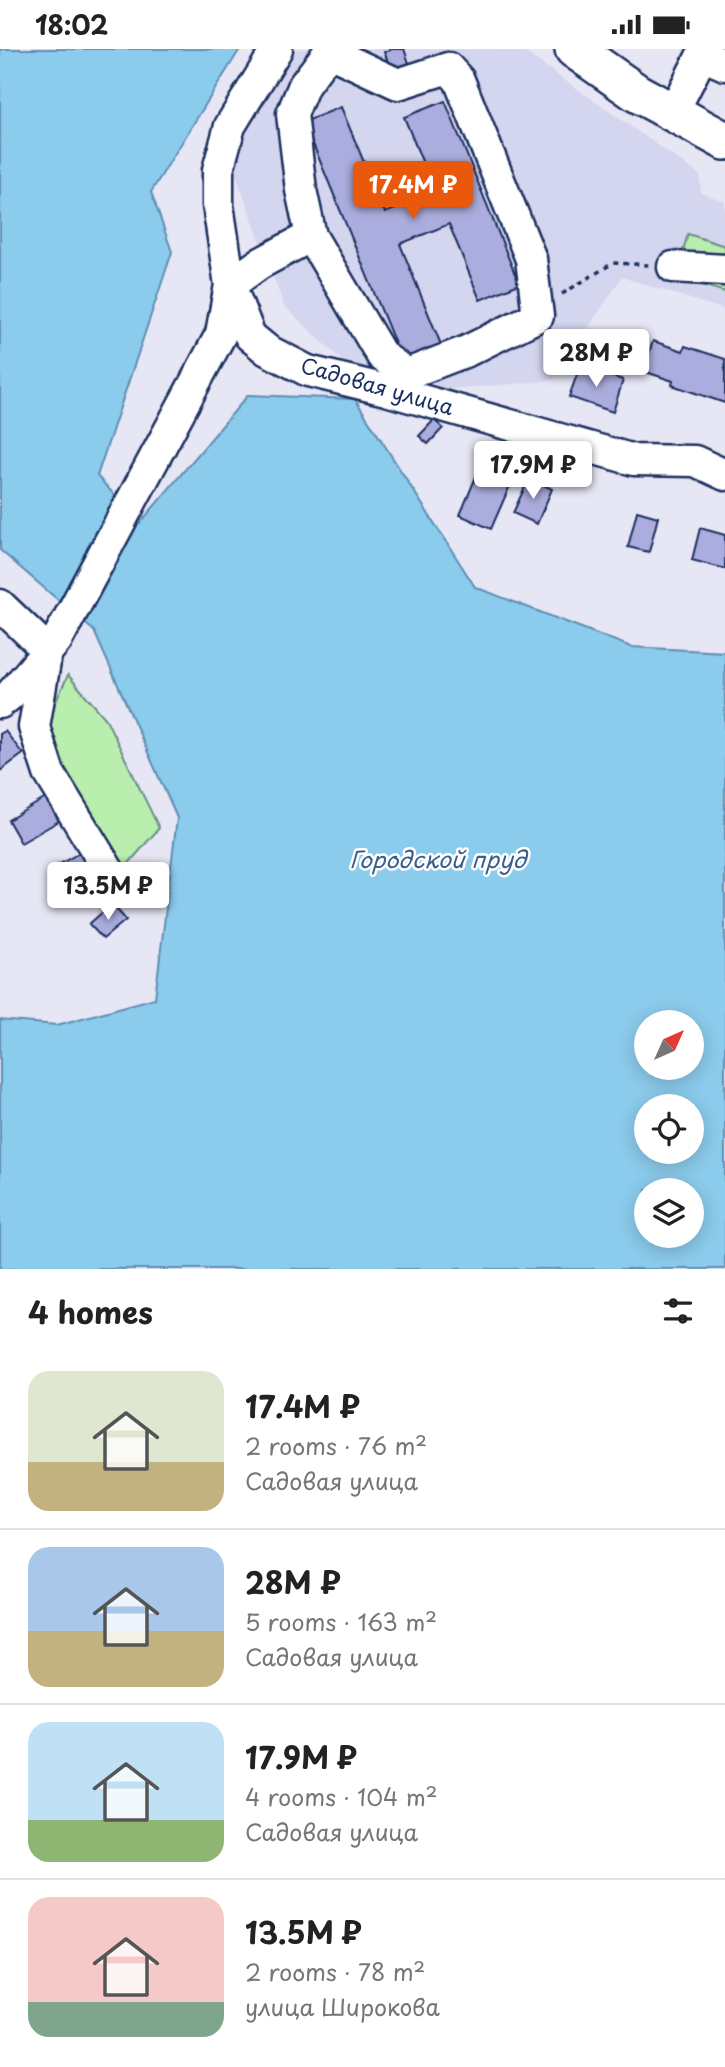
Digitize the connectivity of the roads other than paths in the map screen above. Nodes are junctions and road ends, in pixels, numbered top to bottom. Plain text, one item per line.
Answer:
1 (277, 49) edge
2 (574, 49) edge
3 (330, 50) edge
4 (725, 65) edge
5 (672, 114) junction
6 (725, 141) edge
7 (311, 236) junction
8 (673, 267) road end
9 (725, 270) edge
10 (230, 285) junction
11 (725, 475) edge
12 (0, 605) edge
13 (47, 650) junction
14 (0, 702) edge
15 (118, 886) dead end

1 - 10 street
2 - 5 main road
3 - 7 street
3 - 7 street
4 - 5 street
5 - 6 main road
7 - 10 street
8 - 9 street
10 - 11 street, Садовая улица
10 - 13 street
12 - 13 street
13 - 14 street
13 - 15 street

